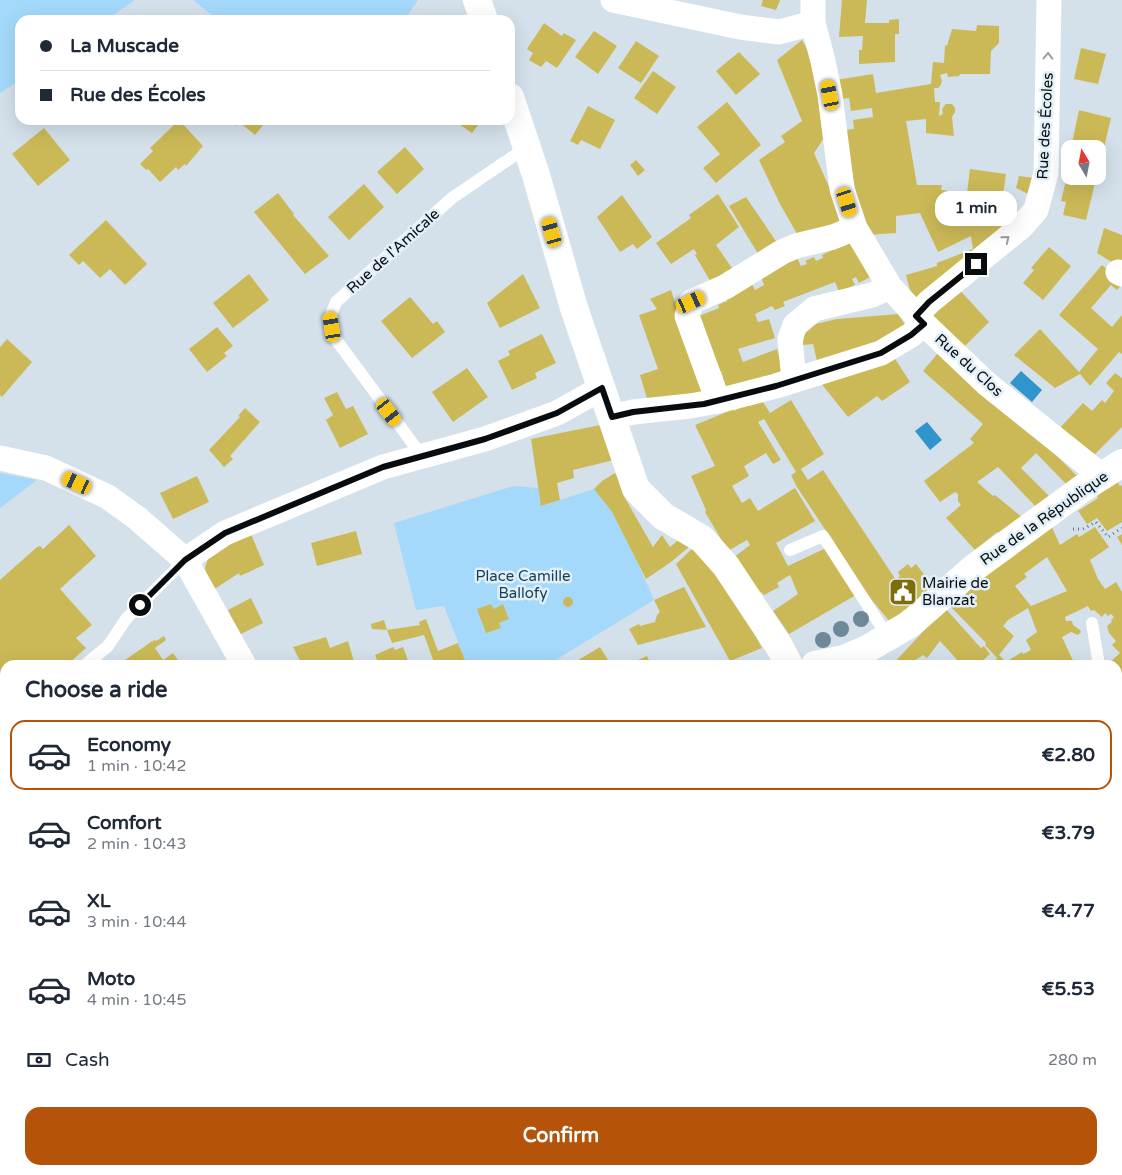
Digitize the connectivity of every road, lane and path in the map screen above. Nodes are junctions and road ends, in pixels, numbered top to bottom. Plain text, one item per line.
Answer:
1 (477, 0) edge
2 (613, 0) edge
3 (1049, 0) edge
4 (813, 12) edge
5 (482, 15) edge
6 (515, 112) edge
7 (527, 147) junction
8 (855, 228) junction
9 (890, 287) junction
10 (920, 320) junction
11 (794, 380) junction
12 (602, 388) junction
13 (718, 401) junction
14 (612, 417) junction
15 (422, 456) junction
16 (0, 458) edge
17 (1112, 469) edge
18 (1122, 528) edge
19 (1074, 529) dead end
20 (790, 550) dead end
21 (185, 560) junction
22 (1092, 623) dead end
23 (877, 650) edge
24 (91, 660) edge
25 (241, 660) edge
26 (786, 660) edge
27 (839, 660) edge
28 (1098, 660) edge

1 - 5 street
2 - 4 street
10 -> 3 street, Rue des Écoles
4 - 8 street, Rue du Clos
6 - 7 street
7 - 12 street
7 - 15 lane, Rue de l'Amicale
8 - 9 street, Rue du Clos
8 - 13 street
9 - 10 street, Rue du Clos
9 - 11 street
10 - 11 street, Rue des Écoles
10 - 17 street, Rue du Clos
11 - 13 street, Rue des Écoles
12 - 14 street
12 - 15 street
13 - 14 street, Rue des Écoles
14 - 26 street
15 - 21 street
16 - 21 street
17 - 23 street, Rue de la République
18 - 19 path
20 - 23 lane
21 - 24 lane
21 - 25 street
22 - 28 lane
23 - 27 street, Rue de la République

